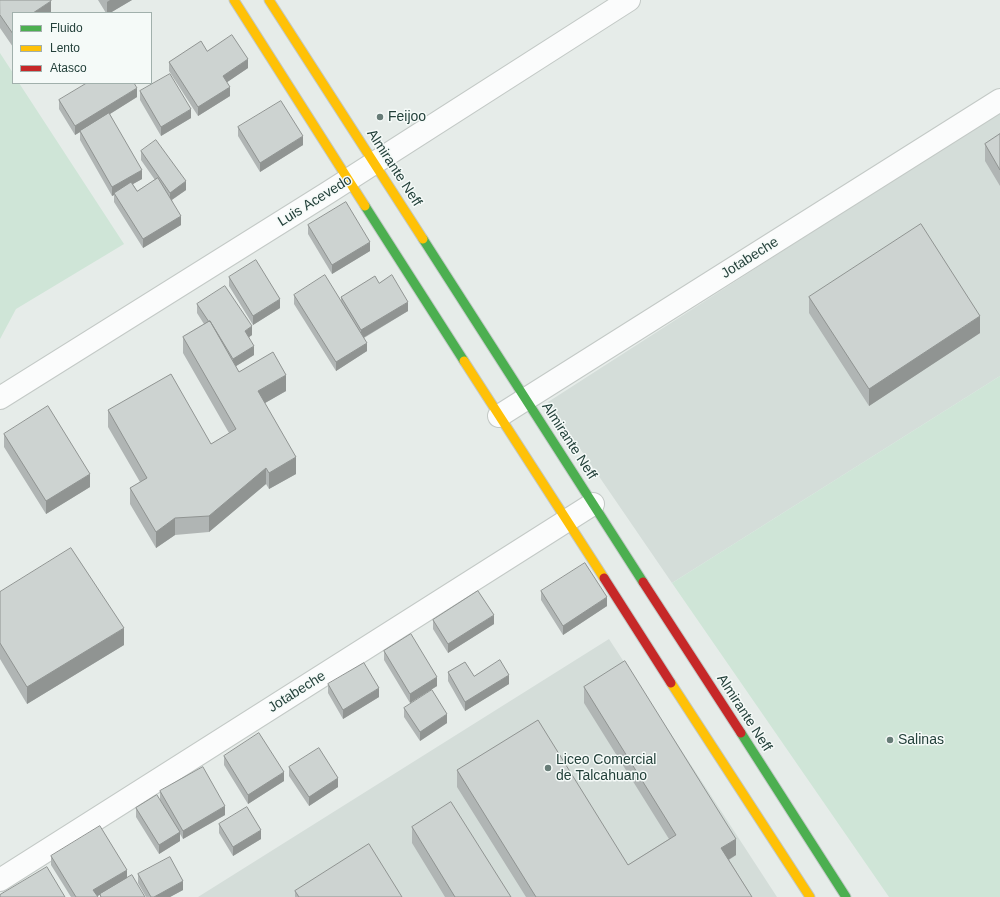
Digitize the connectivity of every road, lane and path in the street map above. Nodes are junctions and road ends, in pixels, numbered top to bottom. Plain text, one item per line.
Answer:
1 (234, 0) edge
2 (268, 0) edge
3 (629, 0) edge
4 (1000, 100) edge
5 (374, 164) junction
6 (348, 180) junction
7 (0, 398) edge
8 (526, 400) junction
9 (499, 416) junction
10 (593, 504) junction
11 (567, 521) junction
12 (0, 880) edge
13 (810, 897) edge
14 (846, 897) edge

1 - 6 street
2 - 5 street, Almirante Neff
3 - 5 street, Luis Acevedo
4 - 8 street, Jotabeche
5 - 6 street, Luis Acevedo
5 - 8 street, Almirante Neff
6 - 7 street, Luis Acevedo
6 - 9 street
8 - 9 street, Jotabeche
8 - 10 street, Almirante Neff
9 - 11 street
10 - 11 street, Jotabeche
10 - 14 street, Almirante Neff
11 - 12 street, Jotabeche
11 - 13 street

